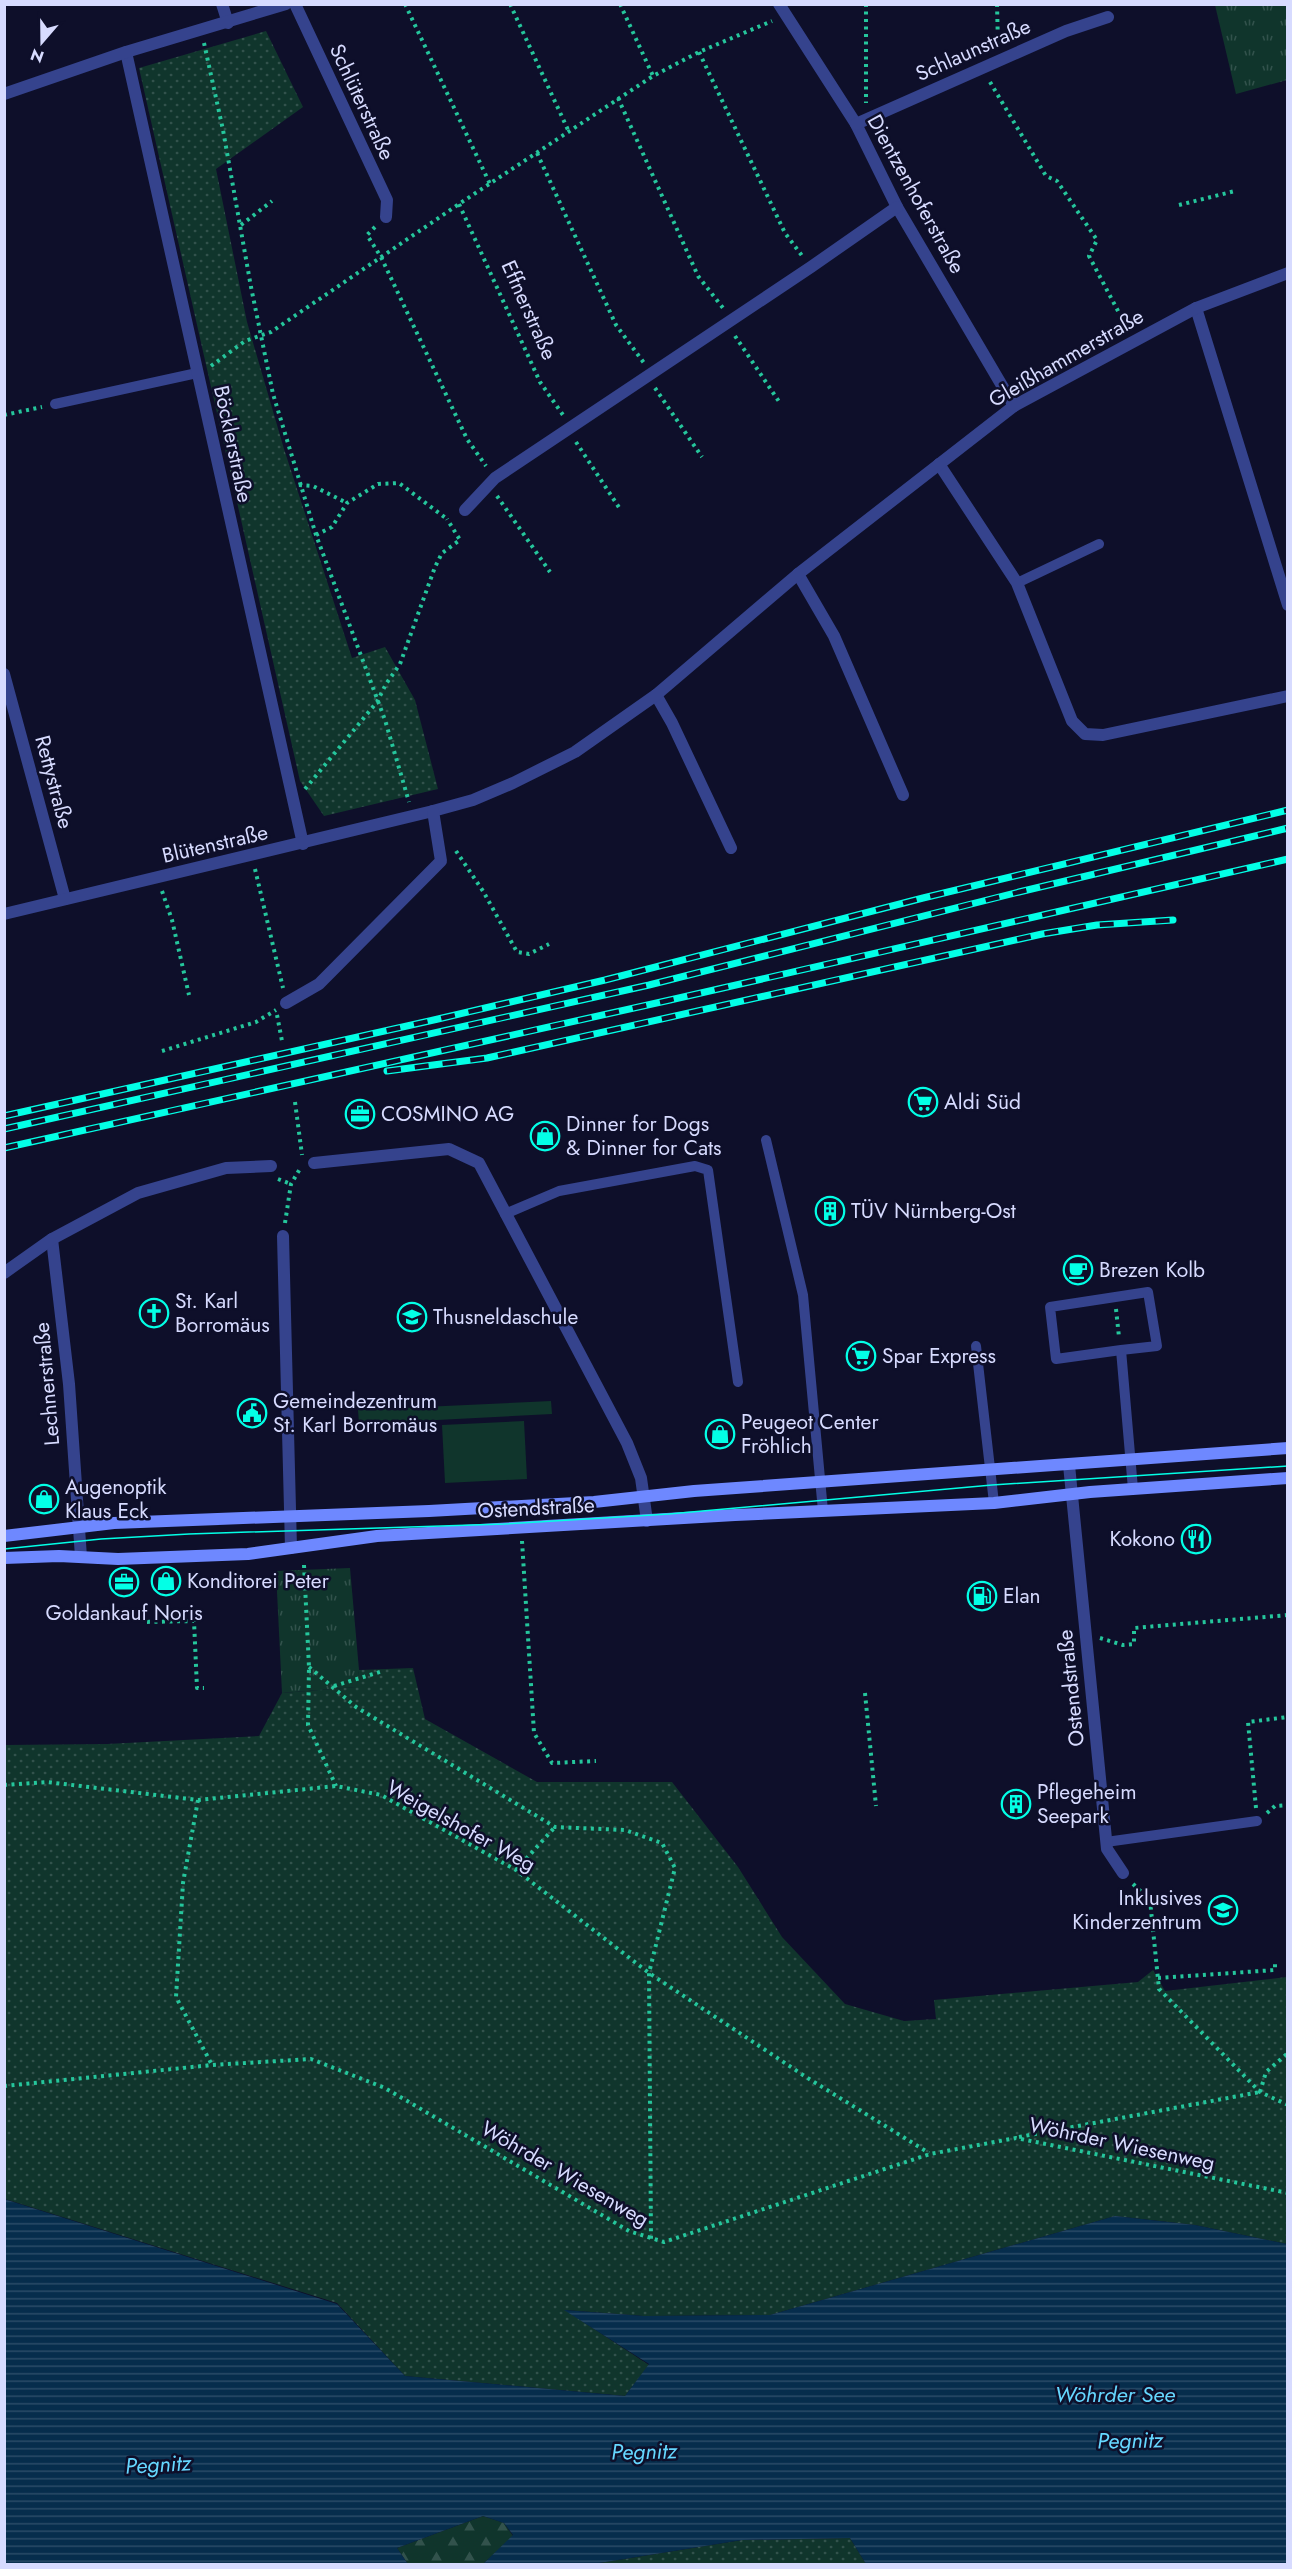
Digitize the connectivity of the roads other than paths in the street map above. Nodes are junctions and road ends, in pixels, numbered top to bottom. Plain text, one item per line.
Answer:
1 (222, 4) edge
2 (286, 4) edge
3 (294, 4) edge
4 (783, 9) edge
5 (1108, 17) dead end
6 (228, 22) junction
7 (126, 52) junction
8 (4, 94) edge
9 (861, 122) junction
10 (897, 207) junction
11 (386, 217) road end
12 (1287, 273) edge
13 (1196, 308) junction
14 (197, 373) junction
15 (54, 404) road end
16 (1014, 406) junction
17 (939, 465) junction
18 (465, 510) road end
19 (1099, 544) dead end
20 (798, 574) junction
21 (1017, 583) junction
22 (1287, 605) edge
23 (4, 674) edge
24 (656, 695) junction
25 (1287, 696) edge
26 (903, 795) dead end
27 (434, 811) junction
28 (303, 844) junction
29 (731, 848) dead end
30 (65, 899) junction
31 (4, 914) edge
32 (286, 1003) road end
33 (766, 1140) dead end
34 (314, 1163) dead end
35 (271, 1166) dead end
36 (505, 1214) junction
37 (283, 1236) road end
38 (52, 1239) junction
39 (4, 1273) edge
40 (976, 1346) dead end
41 (1121, 1350) junction
42 (738, 1382) dead end
43 (1287, 1448) edge
44 (1132, 1461) junction
45 (1069, 1465) junction
46 (991, 1470) junction
47 (1287, 1478) edge
48 (820, 1482) junction
49 (1133, 1488) junction
50 (1071, 1495) junction
51 (644, 1496) junction
52 (993, 1503) junction
53 (823, 1510) junction
54 (291, 1517) junction
55 (646, 1521) junction
56 (79, 1526) junction
57 (4, 1536) edge
58 (291, 1548) junction
59 (81, 1557) junction
60 (4, 1558) edge
61 (1257, 1821) road end
62 (1106, 1842) junction
63 (1122, 1873) road end

1 - 6 street
2 - 6 street
3 - 11 street, Schlüterstraße
4 - 9 street, Dientzenhoferstraße
5 - 9 street, Schlaunstraße
6 - 7 street
7 - 8 street
7 - 14 street, Böcklerstraße
9 - 10 street, Dientzenhoferstraße
10 - 16 street, Dientzenhoferstraße
10 - 18 street
12 - 13 street, Gleißhammerstraße
13 - 16 street, Gleißhammerstraße
13 - 22 street
14 - 15 lane
14 - 28 street, Böcklerstraße
16 - 17 street, Gleißhammerstraße
17 - 20 street, Gleißhammerstraße
17 - 21 street
19 - 21 lane
20 - 24 street, Gleißhammerstraße
20 - 26 street
21 - 25 street
23 - 30 street, Rettystraße
24 - 27 street, Gleißhammerstraße
24 - 29 street
27 - 28 street, Blütenstraße
27 - 32 street
28 - 30 street, Blütenstraße
30 - 31 street, Blütenstraße
33 - 48 lane
34 - 36 street
35 - 38 street
36 - 42 lane
36 - 51 street
37 - 54 street
38 - 39 street
38 - 56 street, Lechnerstraße
40 - 46 lane
41 - 41 lane
41 - 44 lane
43 - 44 main road, Ostendstraße
44 - 45 main road, Ostendstraße
44 - 49 lane
45 - 46 main road, Ostendstraße
45 - 50 street, Ostendstraße
46 - 48 main road, Ostendstraße
46 - 52 lane
47 - 49 main road, Ostendstraße
48 - 51 main road, Ostendstraße
48 - 53 lane
49 - 50 main road, Ostendstraße
50 - 52 main road, Ostendstraße
50 - 62 street, Ostendstraße
51 - 54 main road, Ostendstraße
51 - 55 street
52 - 53 main road, Ostendstraße
53 - 55 main road, Ostendstraße
54 - 56 main road, Ostendstraße
54 - 58 street
55 - 58 main road, Ostendstraße
56 - 57 main road, Ostendstraße
56 - 59 street, Lechnerstraße
58 - 59 main road, Ostendstraße
59 - 60 main road, Ostendstraße
61 - 62 lane
62 - 63 street, Ostendstraße

